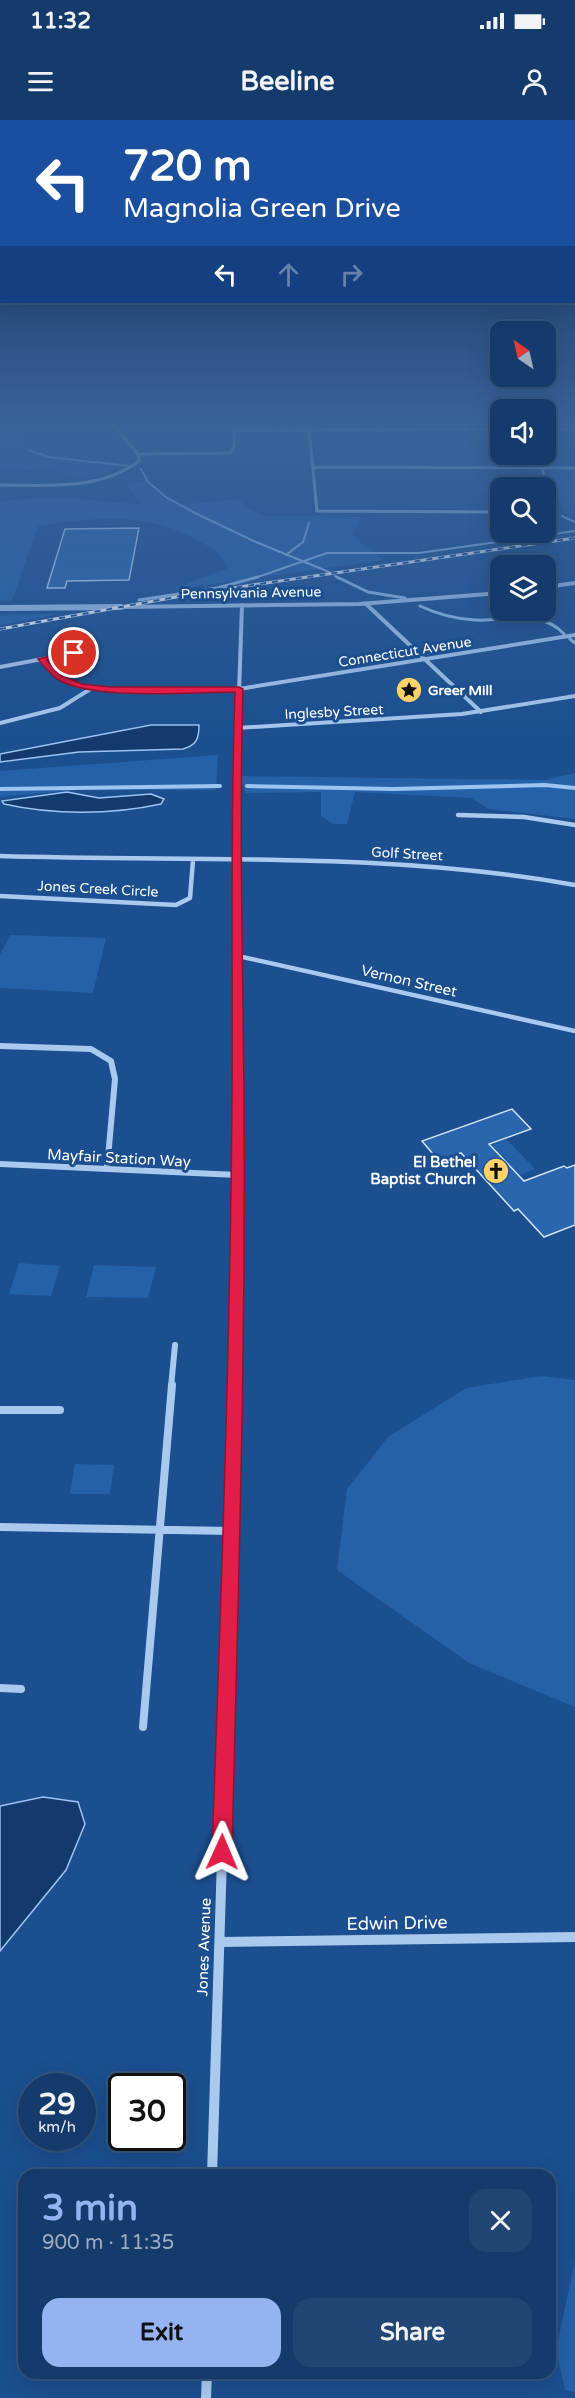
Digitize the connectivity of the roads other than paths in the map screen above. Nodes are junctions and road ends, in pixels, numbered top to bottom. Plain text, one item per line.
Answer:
1 (575, 583) edge
2 (556, 586) edge
3 (490, 594) edge
4 (365, 603) junction
5 (242, 605) junction
6 (121, 607) joint
7 (0, 608) edge
8 (575, 635) edge
9 (90, 650) dead end
10 (42, 659) junction
11 (423, 659) junction
12 (0, 667) edge
13 (92, 688) junction
14 (239, 689) junction
15 (575, 696) edge
16 (481, 712) junction
17 (0, 723) edge
18 (237, 728) junction
19 (458, 815) dead end
20 (575, 825) edge
21 (0, 856) edge
22 (236, 859) junction
23 (193, 860) junction
24 (575, 885) edge
25 (0, 896) edge
26 (238, 956) junction
27 (575, 1031) edge
28 (0, 1046) edge
29 (0, 1164) edge
30 (107, 1169) junction
31 (237, 1175) junction
32 (175, 1345) dead end
33 (0, 1410) edge
34 (60, 1410) dead end
35 (0, 1527) edge
36 (161, 1529) junction
37 (231, 1531) junction
38 (0, 1688) edge
39 (21, 1689) dead end
40 (143, 1727) dead end
41 (575, 1937) edge
42 (220, 1942) junction
43 (212, 2169) edge
44 (207, 2379) edge
45 (206, 2398) edge

1 - 2 street
3 - 4 street, Pennsylvania Avenue
4 - 5 street, Pennsylvania Avenue
4 - 11 street
5 - 6 street, Pennsylvania Avenue
5 - 14 street, Jones Avenue
6 - 7 street, Pennsylvania Avenue
8 - 11 street, Connecticut Avenue
9 - 10 street
10 - 12 street
10 - 13 street, Connecticut Avenue
11 - 14 street, Connecticut Avenue
11 - 16 street
13 - 14 street, Connecticut Avenue
13 - 17 street
14 - 18 street, Jones Avenue
15 - 16 street, Inglesby Street
16 - 18 street, Inglesby Street
18 - 22 street, Jones Avenue
19 - 20 street
21 - 23 street, Jones Creek Circle
22 - 23 street, Jones Creek Circle
22 - 24 street, Golf Street
22 - 26 street, Jones Avenue
23 - 25 street, Jones Creek Circle
26 - 27 street, Vernon Street
26 - 31 street, Jones Avenue
28 - 30 street
29 - 30 street, Mayfair Station Way
30 - 31 street, Mayfair Station Way
31 - 37 street, Jones Avenue
32 - 36 street
33 - 34 street
35 - 36 street
36 - 37 street
36 - 40 street
37 - 42 street, Jones Avenue
38 - 39 street
41 - 42 street, Edwin Drive
42 - 43 street, Jones Avenue
44 - 45 street

